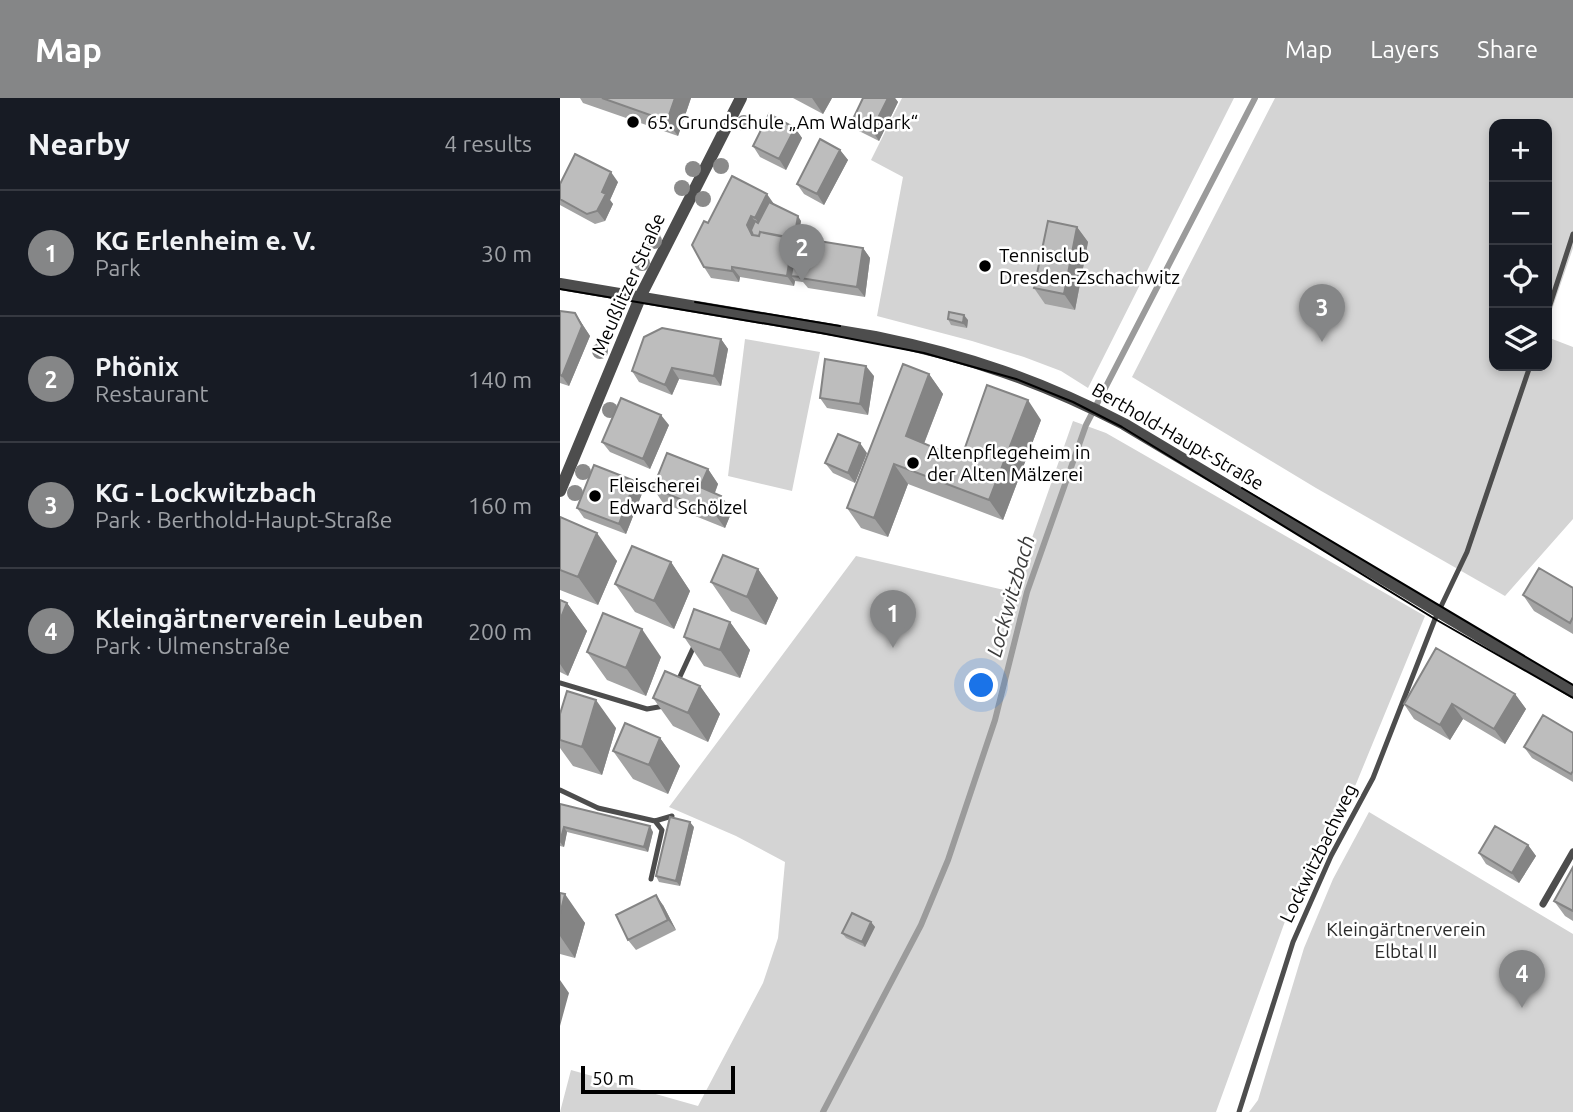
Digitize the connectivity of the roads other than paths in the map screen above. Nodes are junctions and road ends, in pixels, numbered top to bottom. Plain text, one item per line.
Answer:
1 (741, 98) edge
2 (1573, 234) edge
3 (560, 284) edge
4 (641, 297) junction
5 (1549, 308) edge
6 (1528, 371) edge
7 (560, 491) edge
8 (1438, 613) junction
9 (697, 640) edge
10 (560, 683) edge
11 (674, 690) edge
12 (1573, 692) edge
13 (668, 702) edge
14 (560, 790) edge
15 (672, 816) edge
16 (655, 821) junction
17 (1573, 852) edge
18 (651, 879) dead end
19 (1543, 904) dead end
20 (1239, 1112) edge

1 - 4 street, Meußlitzer Straße
2 - 5 lane
3 - 4 street, Berthold-Haupt-Straße
4 - 7 street, Meußlitzer Straße
4 - 8 street, Berthold-Haupt-Straße
6 - 8 lane, Lockwitzbachweg
8 - 12 street, Berthold-Haupt-Straße
8 - 20 lane, Lockwitzbachweg
9 - 11 lane
10 - 13 lane
14 - 16 lane
15 - 16 lane
16 - 18 lane
17 - 19 street

